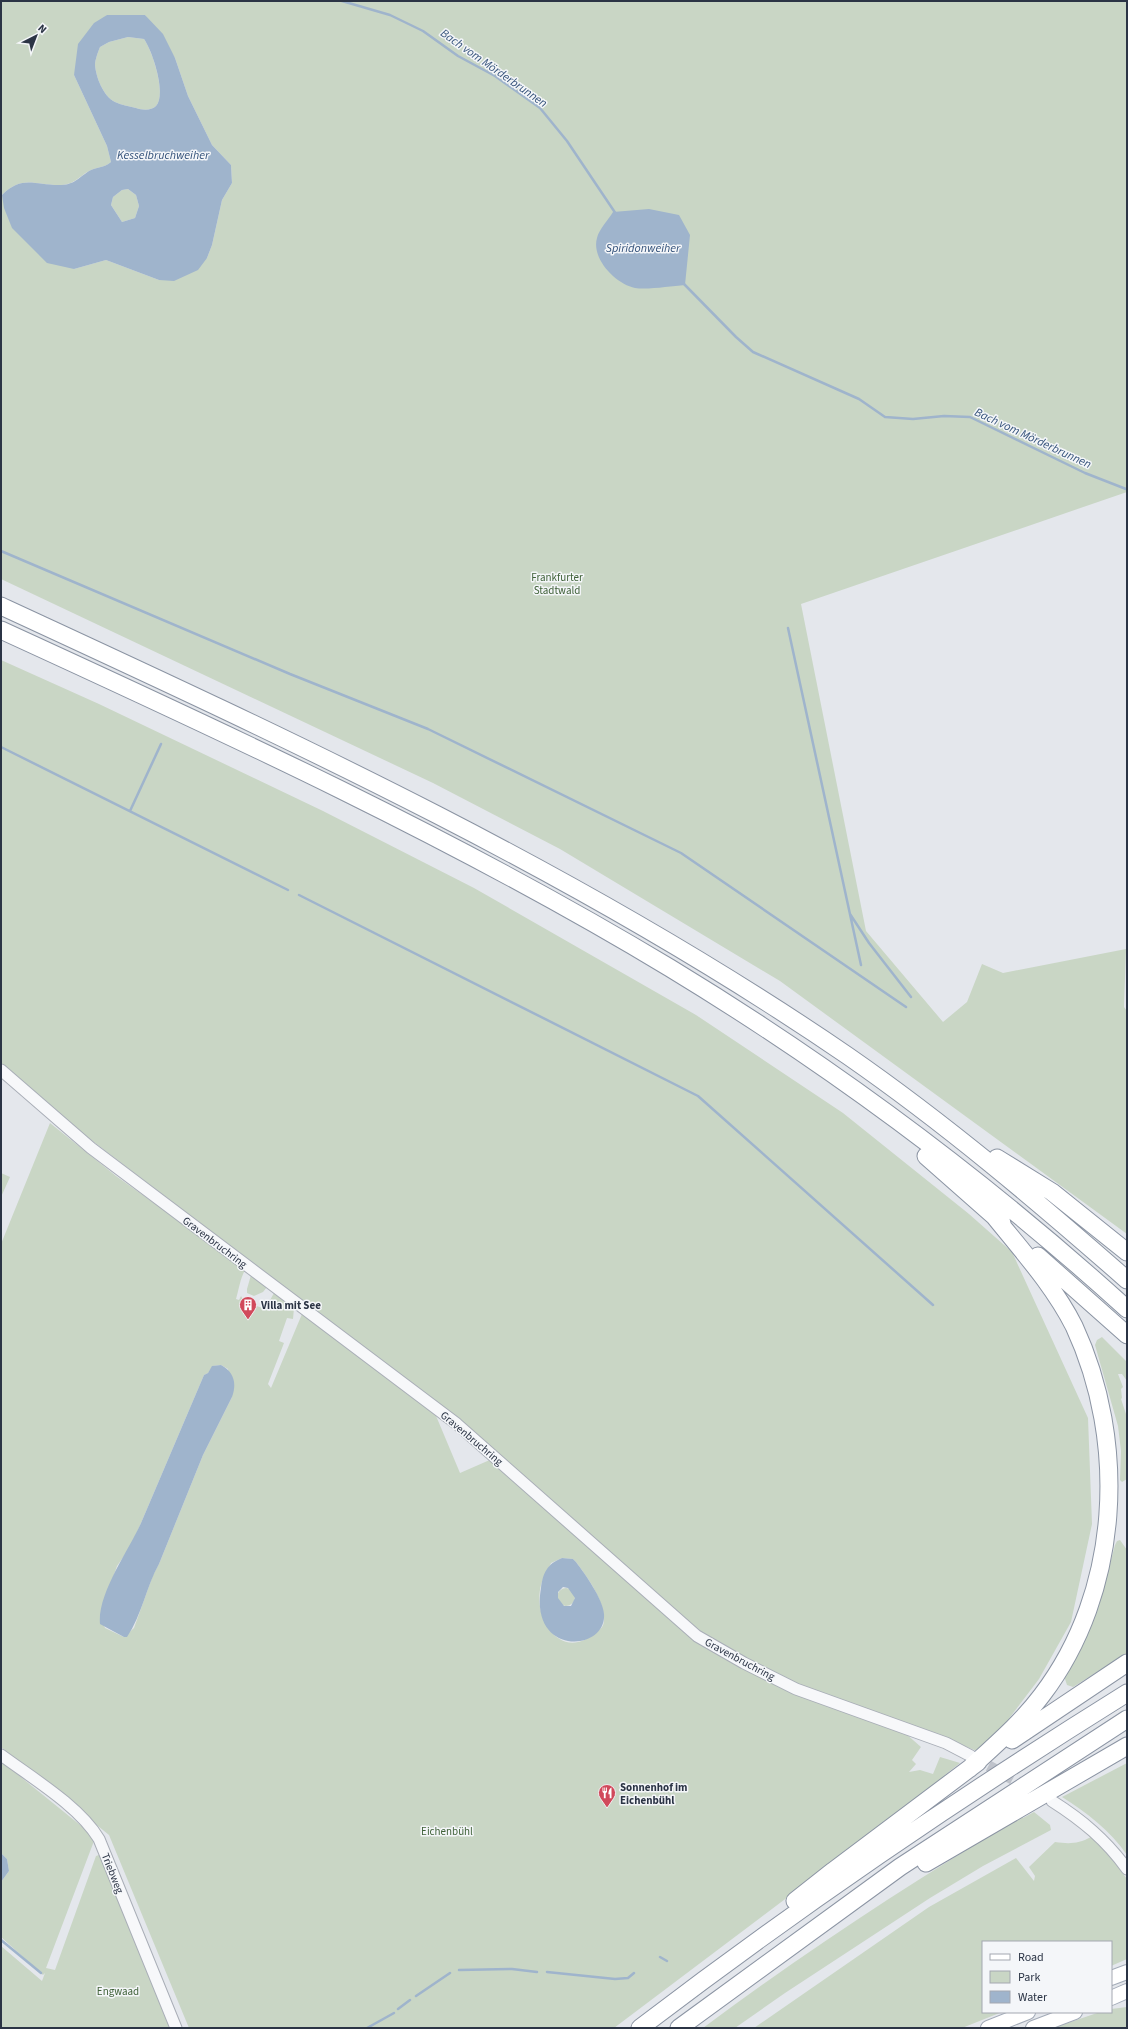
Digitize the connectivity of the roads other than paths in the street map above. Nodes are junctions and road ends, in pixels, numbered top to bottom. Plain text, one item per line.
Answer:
1 (1, 606) edge
2 (1, 630) edge
3 (1, 1070) edge
4 (864, 1096) junction
5 (934, 1118) junction
6 (994, 1216) junction
7 (1127, 1252) edge
8 (1127, 1280) edge
9 (1127, 1309) edge
10 (1127, 1336) edge
11 (1127, 1663) edge
12 (1127, 1693) edge
13 (1127, 1719) edge
14 (1127, 1746) edge
15 (1127, 1753) edge
16 (1, 1755) edge
17 (970, 1762) junction
18 (1093, 1767) junction
19 (1052, 1801) dead end
20 (1127, 1869) edge
21 (820, 1924) junction
22 (740, 1952) junction
23 (1127, 1972) edge
24 (1112, 1978) edge
25 (1127, 1991) edge
26 (1112, 1998) edge
27 (1026, 2013) edge
28 (1072, 2013) edge
29 (176, 2028) edge
30 (640, 2028) edge
31 (679, 2028) edge
32 (988, 2028) edge
33 (1034, 2028) edge

1 - 5 highway
2 - 4 highway
3 - 17 street, Gravenbruchring
4 - 6 highway
4 - 9 highway
5 - 7 highway
5 - 8 highway
6 - 10 highway
6 - 17 highway
11 - 17 highway
12 - 22 highway
13 - 21 highway
14 - 18 highway
15 - 18 highway
16 - 29 street, Triebweg
17 - 22 highway
18 - 21 highway
19 - 20 street
21 - 31 highway
22 - 30 highway
23 - 24 main road
25 - 26 main road
27 - 32 main road
28 - 33 main road

